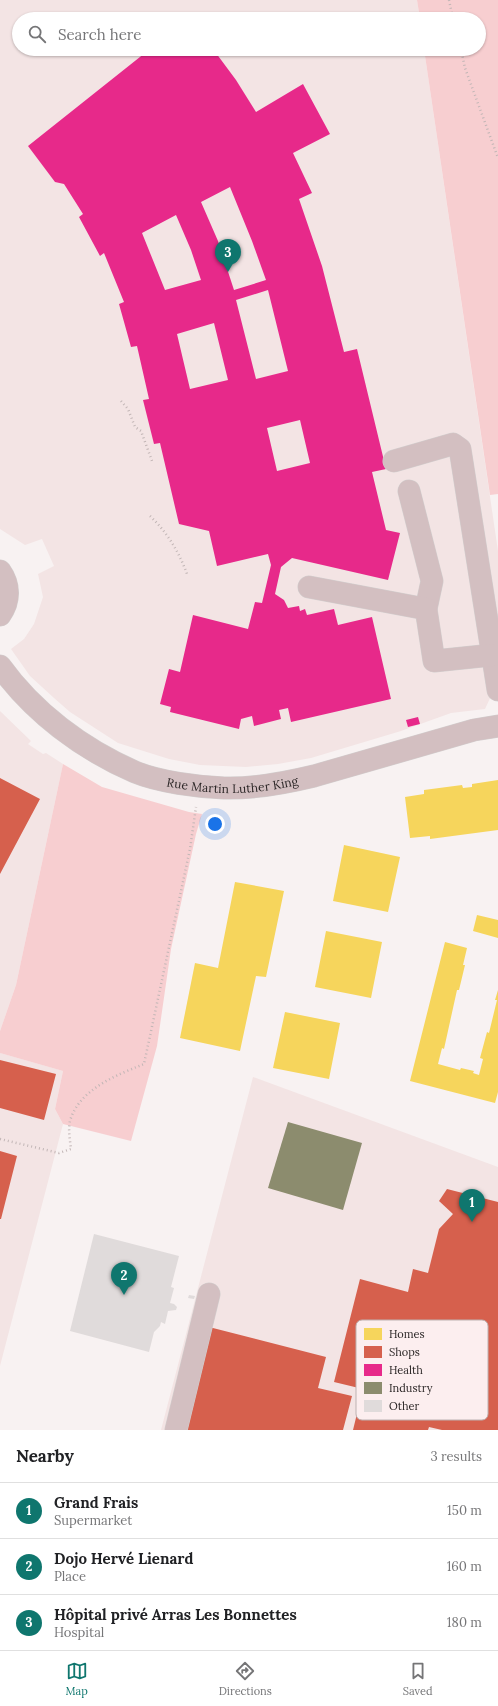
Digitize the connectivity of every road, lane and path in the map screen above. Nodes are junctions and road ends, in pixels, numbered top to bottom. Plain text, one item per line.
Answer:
1 (449, 0) edge
2 (452, 12) edge
3 (462, 56) edge
4 (498, 158) edge
5 (122, 401) dead end
6 (152, 461) dead end
7 (394, 461) dead end
8 (409, 491) dead end
9 (150, 516) dead end
10 (0, 571) edge
11 (187, 574) dead end
12 (309, 587) dead end
13 (426, 609) junction
14 (0, 615) edge
15 (492, 655) junction
16 (0, 666) edge
17 (498, 690) edge
18 (498, 726) edge
19 (196, 807) dead end
20 (0, 1139) edge
21 (209, 1294) dead end
22 (176, 1430) edge

1 - 2 path
3 - 4 path
5 - 6 path
7 - 15 street
8 - 13 street
9 - 11 path
10 - 14 street
12 - 13 street
13 - 15 street
15 - 17 street
16 - 18 street, Rue Martin Luther King
19 - 20 path
21 - 22 street

